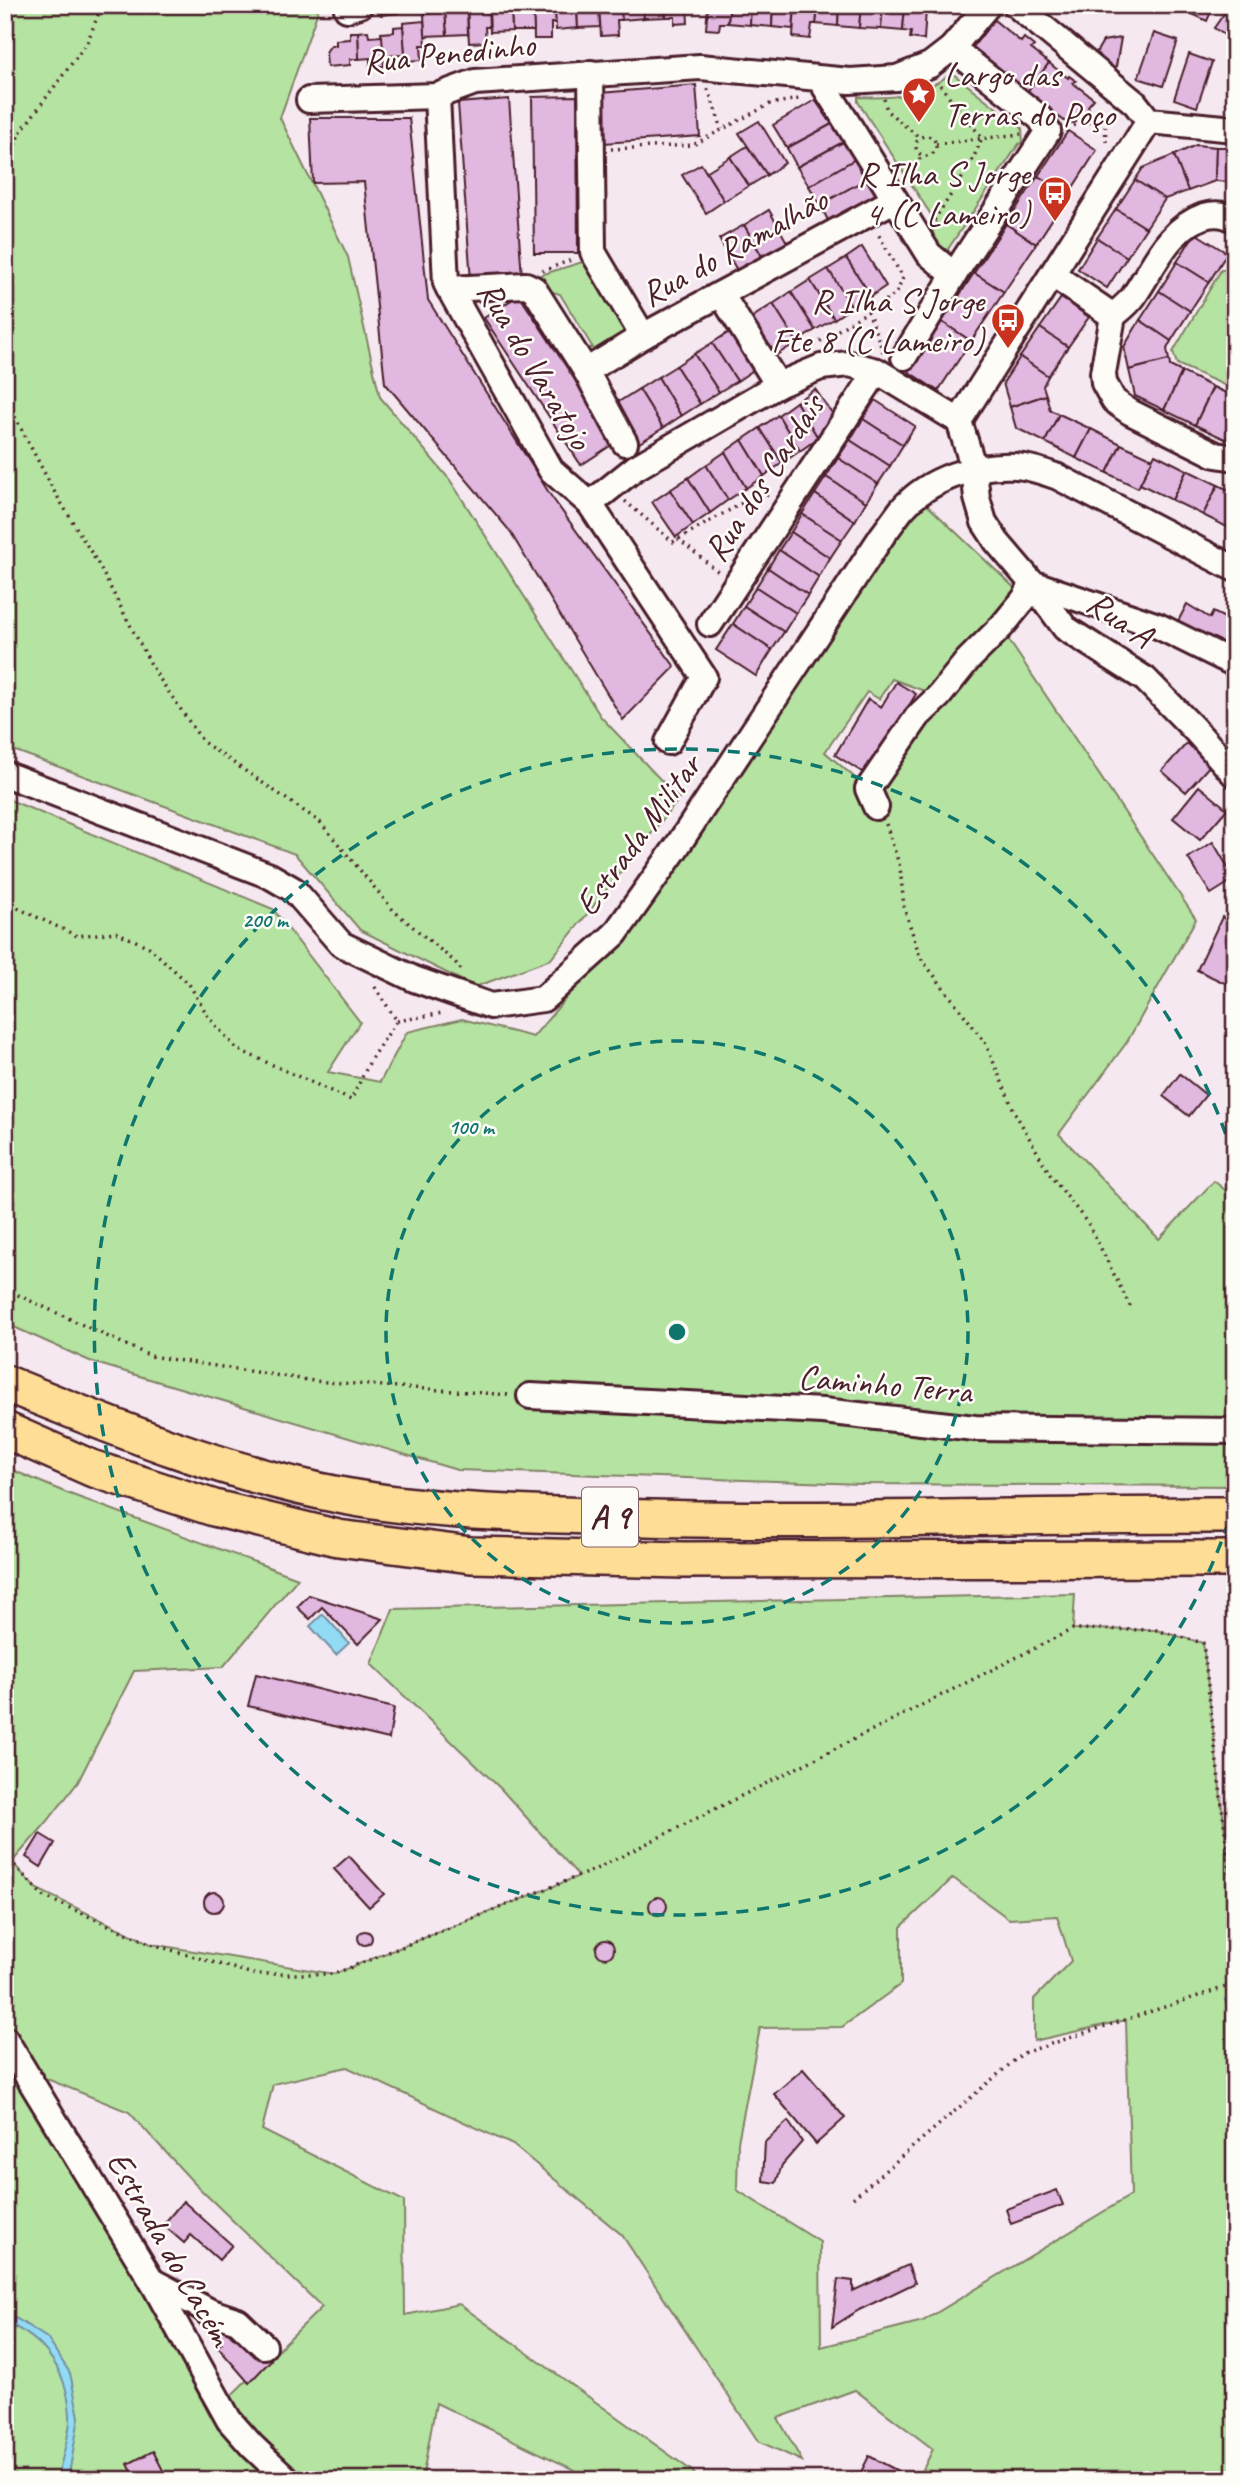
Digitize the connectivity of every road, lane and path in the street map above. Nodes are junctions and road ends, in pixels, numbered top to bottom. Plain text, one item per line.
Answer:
1 (102, 5) edge
2 (988, 5) edge
3 (1016, 5) edge
4 (951, 48) junction
5 (700, 67) junction
6 (591, 73) junction
7 (820, 79) junction
8 (938, 83) dead end
9 (437, 96) junction
10 (884, 99) dead end
11 (309, 100) dead end
12 (1149, 121) junction
13 (722, 129) junction
14 (1235, 129) edge
15 (920, 138) junction
16 (593, 141) junction
17 (953, 142) dead end
18 (939, 144) junction
19 (922, 156) junction
20 (5, 171) edge
21 (906, 176) dead end
22 (894, 200) junction
23 (868, 215) junction
24 (934, 220) dead end
25 (1235, 220) edge
26 (593, 252) junction
27 (532, 274) dead end
28 (954, 275) junction
29 (1053, 275) junction
30 (449, 289) junction
31 (721, 294) junction
32 (868, 311) junction
33 (1113, 316) junction
34 (643, 336) junction
35 (814, 345) dead end
36 (904, 357) dead end
37 (586, 371) junction
38 (886, 376) junction
39 (778, 385) junction
40 (5, 398) edge
41 (959, 421) junction
42 (625, 443) dead end
43 (1235, 458) edge
44 (974, 469) junction
45 (770, 495) dead end
46 (600, 496) junction
47 (678, 539) junction
48 (1235, 569) edge
49 (720, 573) dead end
50 (1032, 583) junction
51 (710, 624) dead end
52 (1235, 664) edge
53 (668, 742) dead end
54 (5, 774) edge
55 (1235, 775) edge
56 (876, 807) joint
57 (5, 902) edge
58 (373, 960) junction
59 (491, 1006) junction
60 (5, 1289) edge
61 (1131, 1308) dead end
62 (5, 1383) edge
63 (530, 1396) joint
64 (5, 1430) edge
65 (1235, 1431) edge
66 (1235, 1515) edge
67 (1235, 1559) edge
68 (5, 1855) edge
69 (1235, 1917) edge
70 (1235, 1984) edge
71 (5, 2039) edge
72 (853, 2198) dead end
73 (152, 2281) junction
74 (264, 2346) dead end
75 (288, 2480) edge

1 - 20 path
2 - 4 street, Rua Penedinho
3 - 12 street
4 - 7 street, Rua Penedinho
4 - 28 street
5 - 6 street, Rua Penedinho
5 - 7 street, Rua Penedinho
5 - 13 path
6 - 9 street, Rua Penedinho
6 - 16 street
7 - 13 path
7 - 22 street
8 - 24 path
9 - 11 street, Rua Penedinho
9 - 30 street, Rua do Varatojo
10 - 15 path
12 - 14 street
12 - 29 street
13 - 16 path
15 - 18 path
15 - 19 path
16 - 26 street
17 - 18 path
18 - 19 path
19 - 21 path
22 - 23 street, Rua do Ramalhão
22 - 28 street
23 - 31 street, Rua do Ramalhão
23 - 32 path
25 - 33 street
26 - 27 path
26 - 34 street
28 - 36 street
29 - 33 street
29 - 41 street
30 - 37 street
30 - 46 street, Rua do Varatojo
31 - 34 street, Rua do Ramalhão
31 - 39 street
32 - 35 path
32 - 38 path
33 - 43 street
34 - 37 street, Rua do Ramalhão
37 - 42 street
38 - 39 street
38 - 41 street
38 - 51 street, Rua dos Cardais
39 - 46 street
40 - 59 path
41 - 44 street, Rua A
44 - 48 street, Estrada Militar
44 - 50 street, Rua A
44 - 59 street, Estrada Militar
45 - 47 path
46 - 47 path
46 - 53 street, Rua do Varatojo
47 - 49 path
50 - 52 street
50 - 55 street, Rua A
50 - 56 street
54 - 58 street, Estrada Militar
56 - 61 path
57 - 58 path
58 - 59 street, Estrada Militar
60 - 63 path
62 - 66 highway, A 9
63 - 65 street, Caminho Terra
64 - 67 highway, A 9
68 - 69 path
70 - 72 path
71 - 73 street, Estrada do Cacém
73 - 74 street
73 - 75 street, Estrada do Cacém

